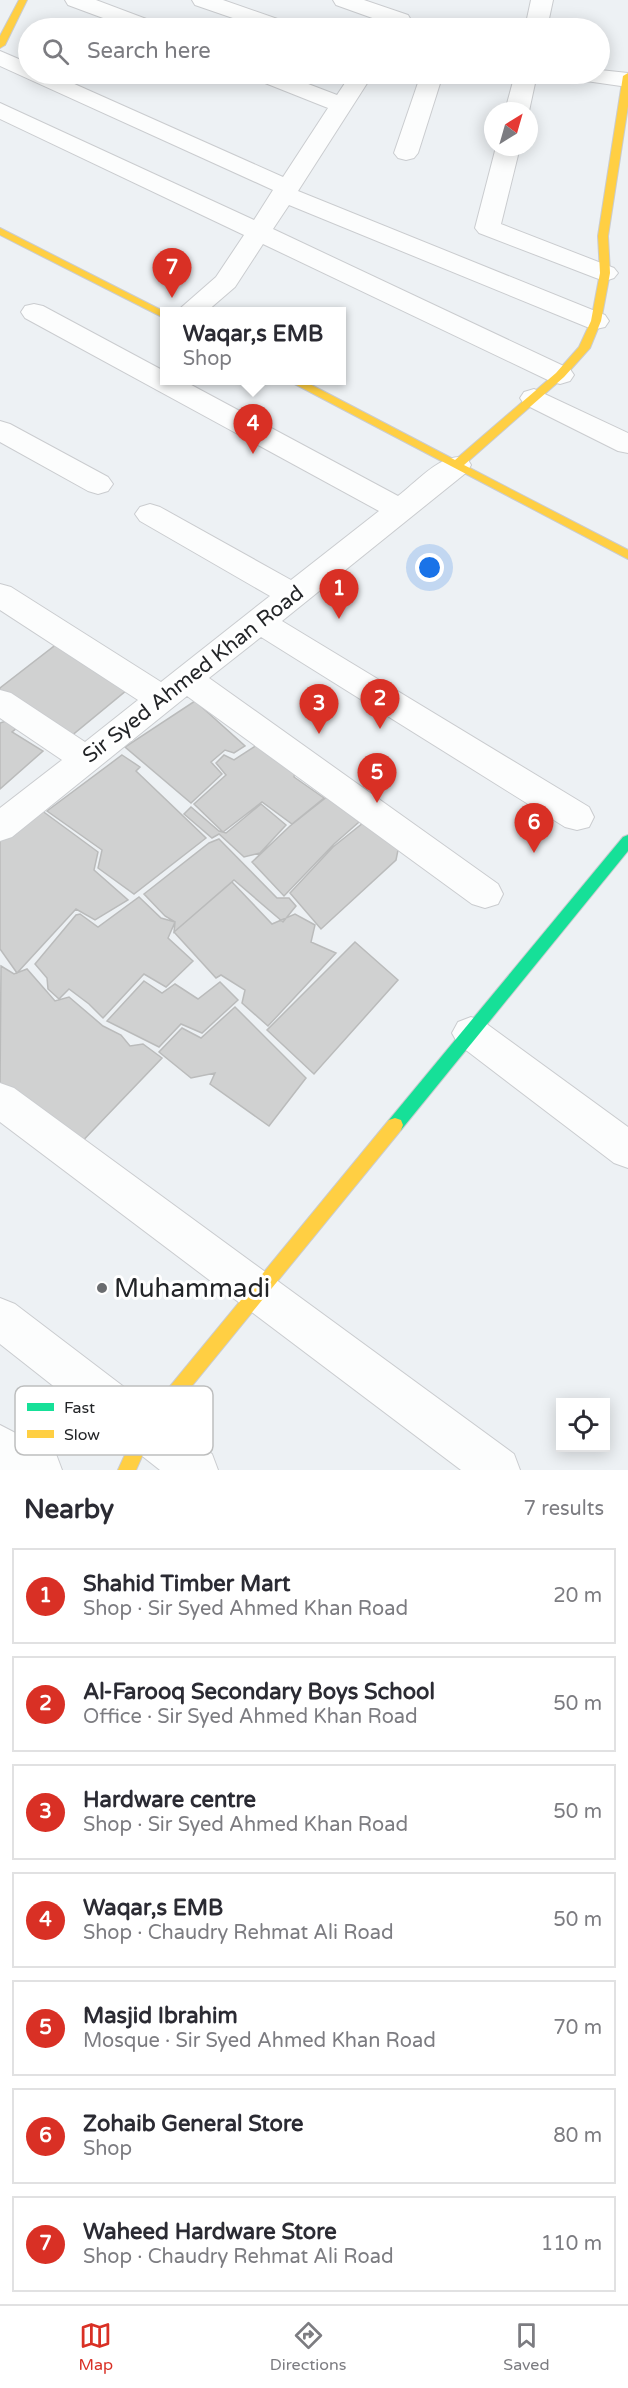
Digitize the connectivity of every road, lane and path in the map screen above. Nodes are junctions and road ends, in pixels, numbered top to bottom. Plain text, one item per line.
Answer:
1 (23, 0) edge
2 (76, 0) edge
3 (204, 0) edge
4 (344, 0) edge
5 (412, 0) edge
6 (542, 0) edge
7 (123, 18) edge
8 (254, 18) edge
9 (384, 18) edge
10 (401, 18) edge
11 (538, 18) edge
12 (0, 45) edge
13 (0, 58) edge
14 (18, 66) edge
15 (610, 76) edge
16 (628, 78) edge
17 (55, 84) edge
18 (289, 84) edge
19 (355, 84) edge
20 (429, 84) edge
21 (524, 84) edge
22 (519, 102) edge
23 (340, 104) junction
24 (0, 110) edge
25 (406, 153) dead end
26 (506, 156) edge
27 (285, 191) junction
28 (0, 231) edge
29 (259, 231) junction
30 (603, 236) junction
31 (620, 237) dead end
32 (605, 273) junction
33 (195, 307) edge
34 (34, 312) dead end
35 (160, 312) edge
36 (596, 321) junction
37 (560, 375) junction
38 (160, 380) edge
39 (169, 385) edge
40 (300, 385) edge
41 (534, 398) junction
42 (0, 430) edge
43 (628, 444) edge
44 (457, 465) junction
45 (98, 484) dead end
46 (400, 510) junction
47 (150, 514) dead end
48 (628, 555) edge
49 (292, 595) junction
50 (0, 596) edge
51 (260, 622) junction
52 (174, 689) junction
53 (0, 702) edge
54 (86, 759) junction
55 (577, 817) dead end
56 (0, 827) edge
57 (628, 841) edge
58 (485, 894) dead end
59 (471, 1033) junction
60 (0, 1100) edge
61 (628, 1150) edge
62 (258, 1292) junction
63 (0, 1318) edge
64 (88, 1386) edge
65 (181, 1386) edge
66 (0, 1447) edge
67 (134, 1455) edge
68 (177, 1455) edge
69 (40, 1470) edge
70 (127, 1470) edge
71 (196, 1470) edge
72 (498, 1470) edge

1 - 12 street
2 - 7 street
3 - 8 street
4 - 9 street
5 - 10 street
6 - 11 street
13 - 14 street
15 - 16 street
16 - 30 street, Sir Syed Ahmed Khan Road
17 - 27 street
18 - 23 street
19 - 23 street
20 - 25 street
21 - 22 street
23 - 27 street
24 - 29 street
26 - 32 street
27 - 29 street
27 - 36 street
28 - 35 street
29 - 33 street
29 - 37 street
30 - 31 street
30 - 32 street, Sir Syed Ahmed Khan Road
32 - 36 street, Sir Syed Ahmed Khan Road
34 - 38 street
36 - 37 street, Sir Syed Ahmed Khan Road
37 - 41 street, Sir Syed Ahmed Khan Road
39 - 46 street
40 - 44 street
41 - 43 street
41 - 44 street, Sir Syed Ahmed Khan Road
42 - 45 street
44 - 46 street, Sir Syed Ahmed Khan Road
44 - 48 street
46 - 49 street, Sir Syed Ahmed Khan Road
47 - 49 street
49 - 51 street, Sir Syed Ahmed Khan Road
50 - 52 street
51 - 52 street, Sir Syed Ahmed Khan Road
51 - 55 street
52 - 54 street, Sir Syed Ahmed Khan Road
52 - 58 street
53 - 54 street
54 - 56 street, Sir Syed Ahmed Khan Road
57 - 59 street
59 - 61 street
59 - 62 street
60 - 62 street
62 - 65 street
62 - 72 street
63 - 64 street
66 - 69 street
67 - 70 street
68 - 71 street

